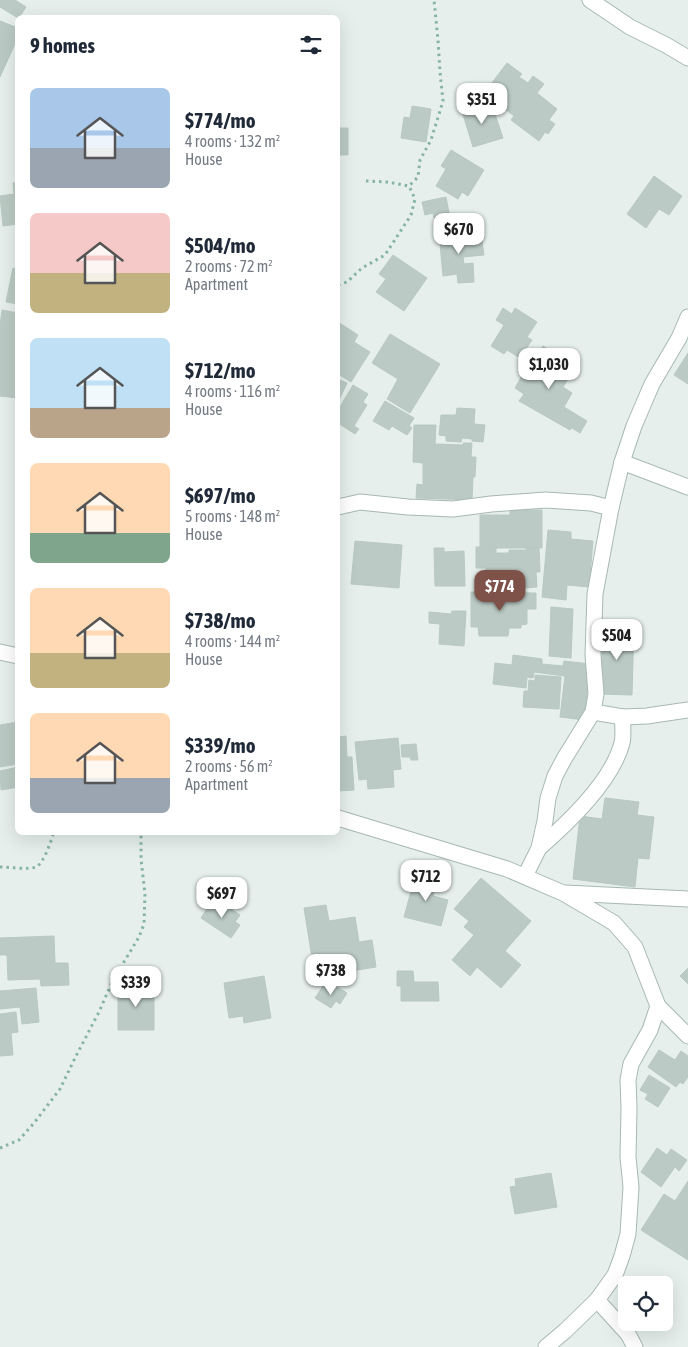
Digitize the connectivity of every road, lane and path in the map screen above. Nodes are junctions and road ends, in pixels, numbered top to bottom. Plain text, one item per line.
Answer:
1 (434, 0) edge
2 (590, 0) edge
3 (688, 58) edge
4 (366, 181) dead end
5 (409, 186) junction
6 (340, 285) edge
7 (688, 317) edge
8 (622, 462) junction
9 (688, 487) edge
10 (340, 507) edge
11 (611, 508) junction
12 (0, 652) edge
13 (15, 655) edge
14 (688, 710) edge
15 (593, 712) junction
16 (623, 717) junction
17 (340, 819) edge
18 (53, 835) edge
19 (141, 835) edge
20 (539, 848) junction
21 (0, 866) edge
22 (524, 876) junction
23 (563, 893) junction
24 (688, 900) edge
25 (658, 1006) junction
26 (688, 1036) edge
27 (0, 1148) edge
28 (596, 1300) junction
29 (546, 1347) edge
30 (635, 1347) edge

1 - 5 path
2 - 3 street
4 - 5 path
5 - 6 path
7 - 8 street
8 - 9 street
8 - 11 street
10 - 11 street
11 - 15 street
12 - 13 street
14 - 16 street
15 - 16 street
15 - 20 street
16 - 20 street
17 - 22 street
18 - 21 path
19 - 27 path
20 - 22 street
22 - 23 street
23 - 24 street
23 - 25 street
25 - 26 street
25 - 28 street
28 - 29 street
28 - 30 street

